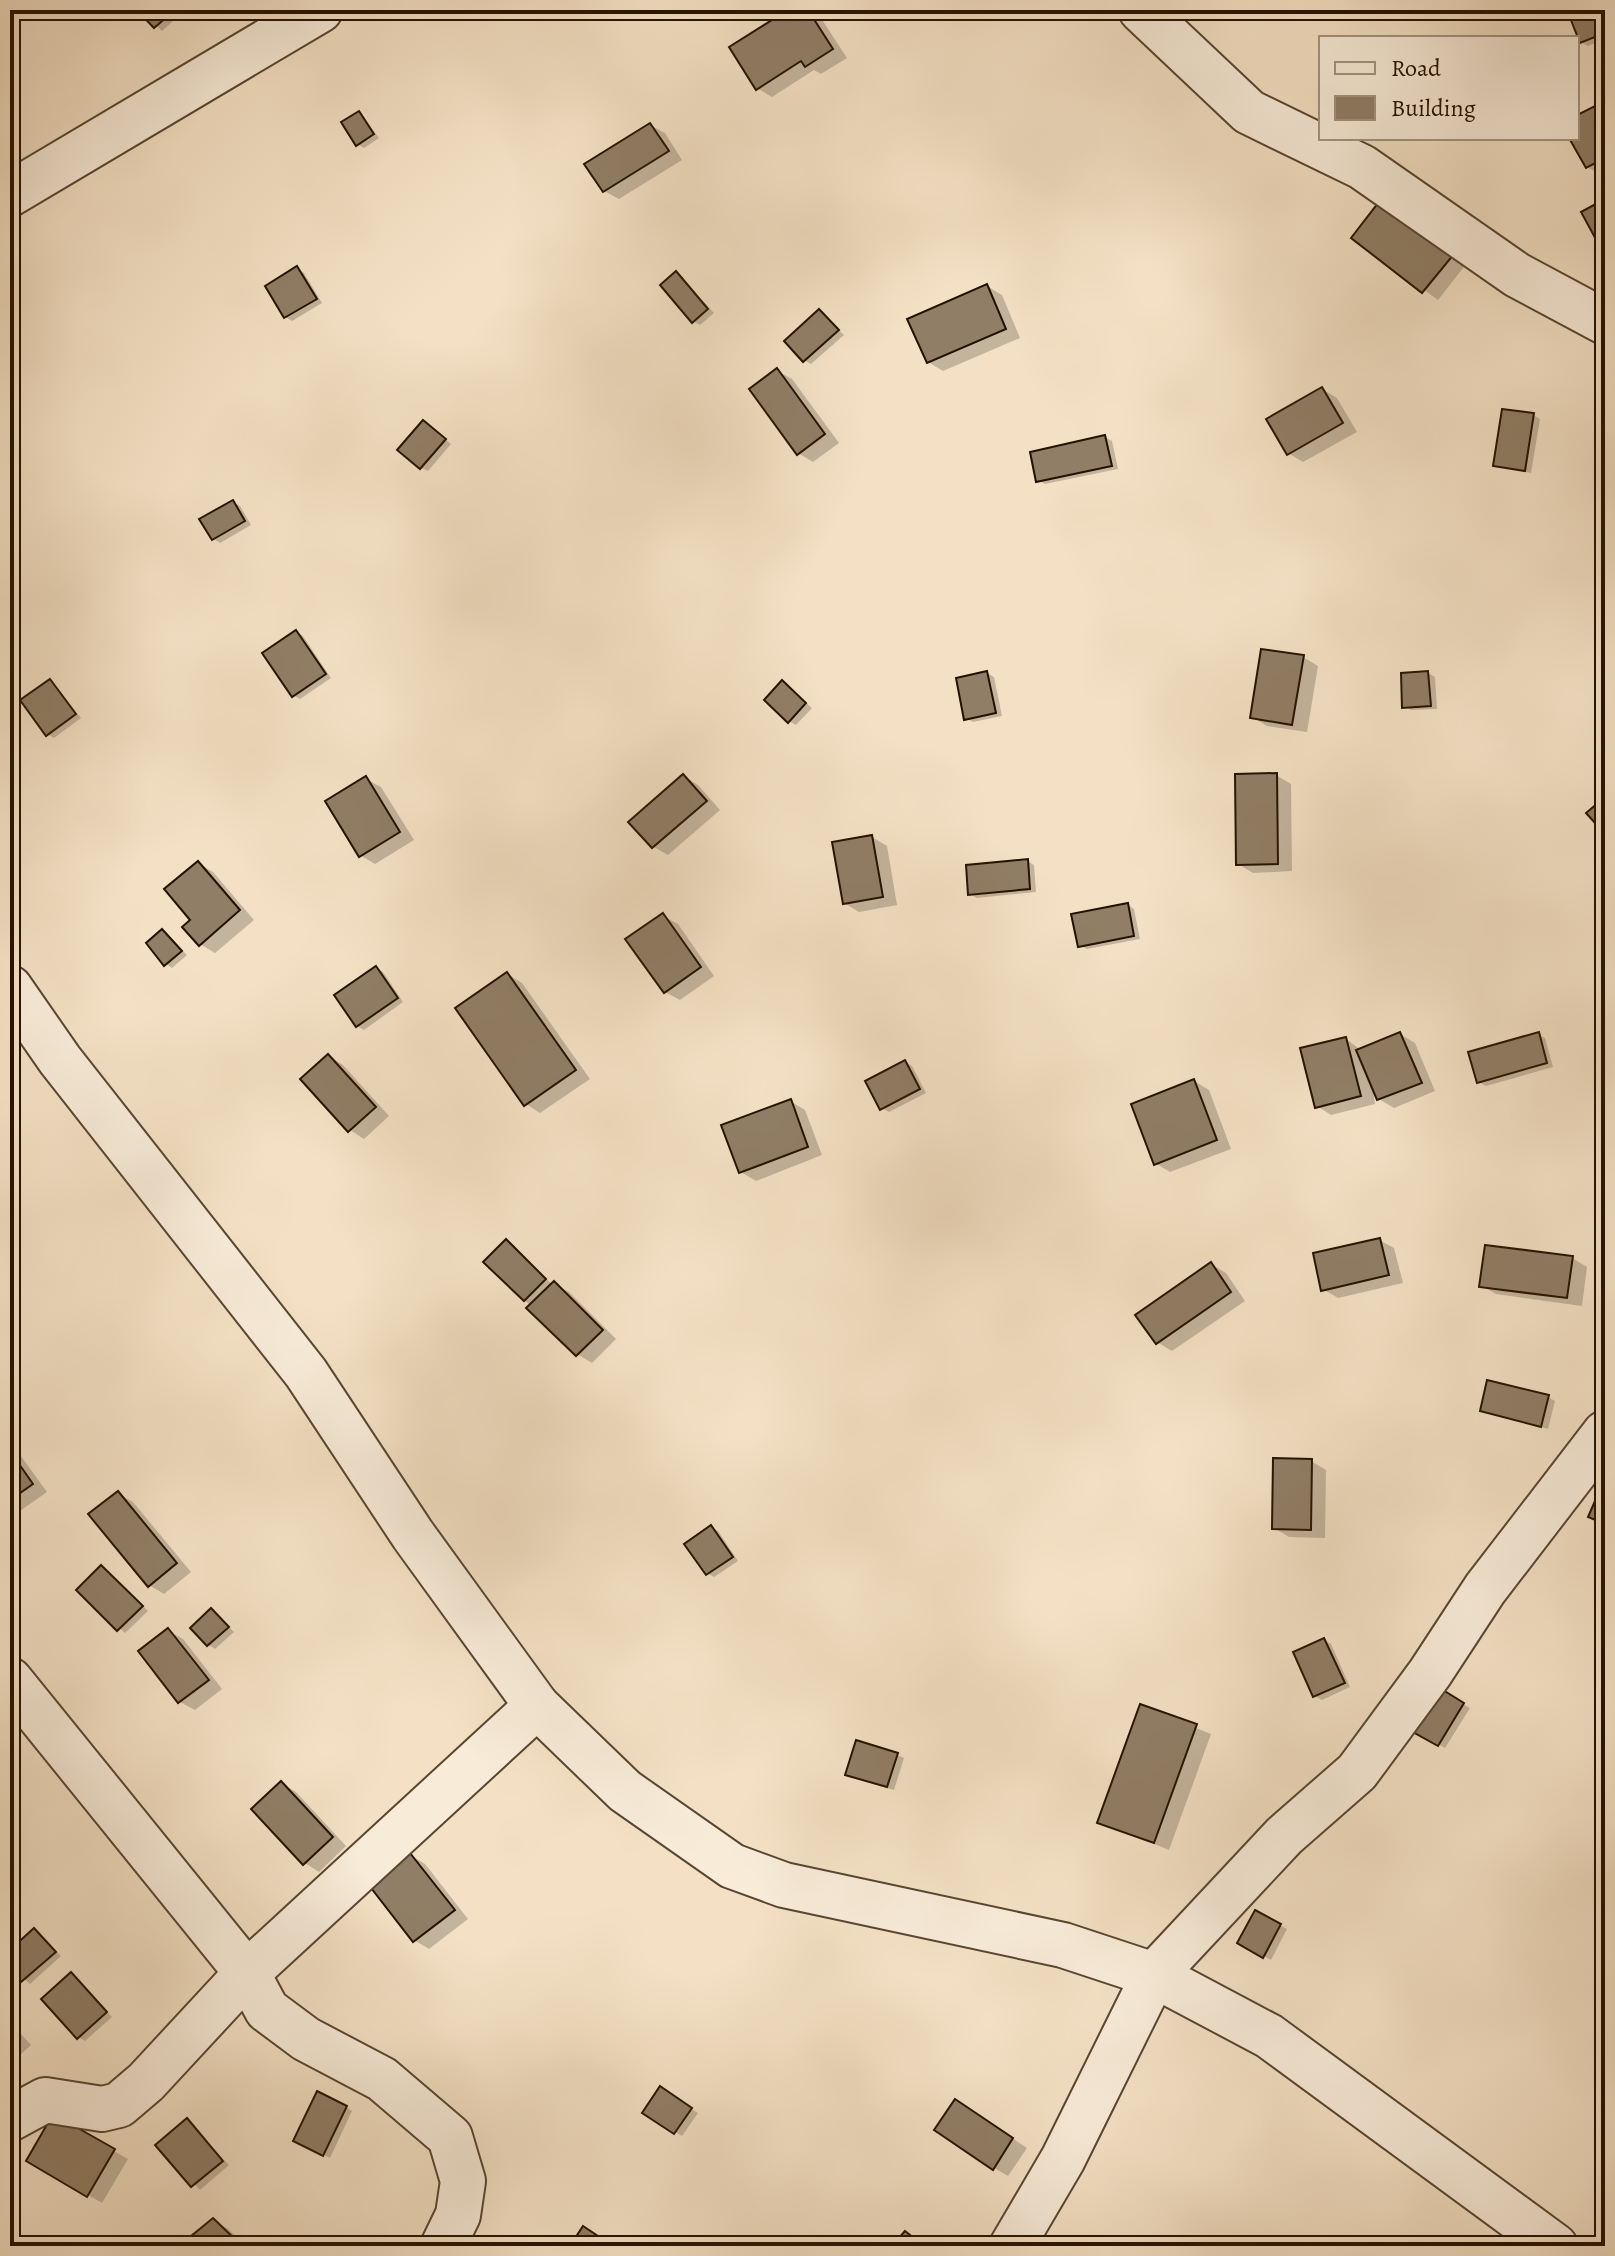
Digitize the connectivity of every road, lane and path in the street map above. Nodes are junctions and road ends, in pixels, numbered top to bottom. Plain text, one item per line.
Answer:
1 (320, 10) edge
2 (1141, 10) edge
3 (10, 194) edge
4 (1605, 322) edge
5 (10, 988) edge
6 (1605, 1433) edge
7 (10, 1680) edge
8 (537, 1706) junction
9 (247, 1973) junction
10 (1154, 1975) junction
11 (10, 2119) edge
12 (443, 2246) edge
13 (1012, 2246) edge
14 (1555, 2246) edge

1 - 3 street
2 - 4 street
5 - 8 street
6 - 10 street
7 - 9 street
8 - 9 street
8 - 10 street
9 - 11 street
9 - 12 street
10 - 13 street
10 - 14 street

